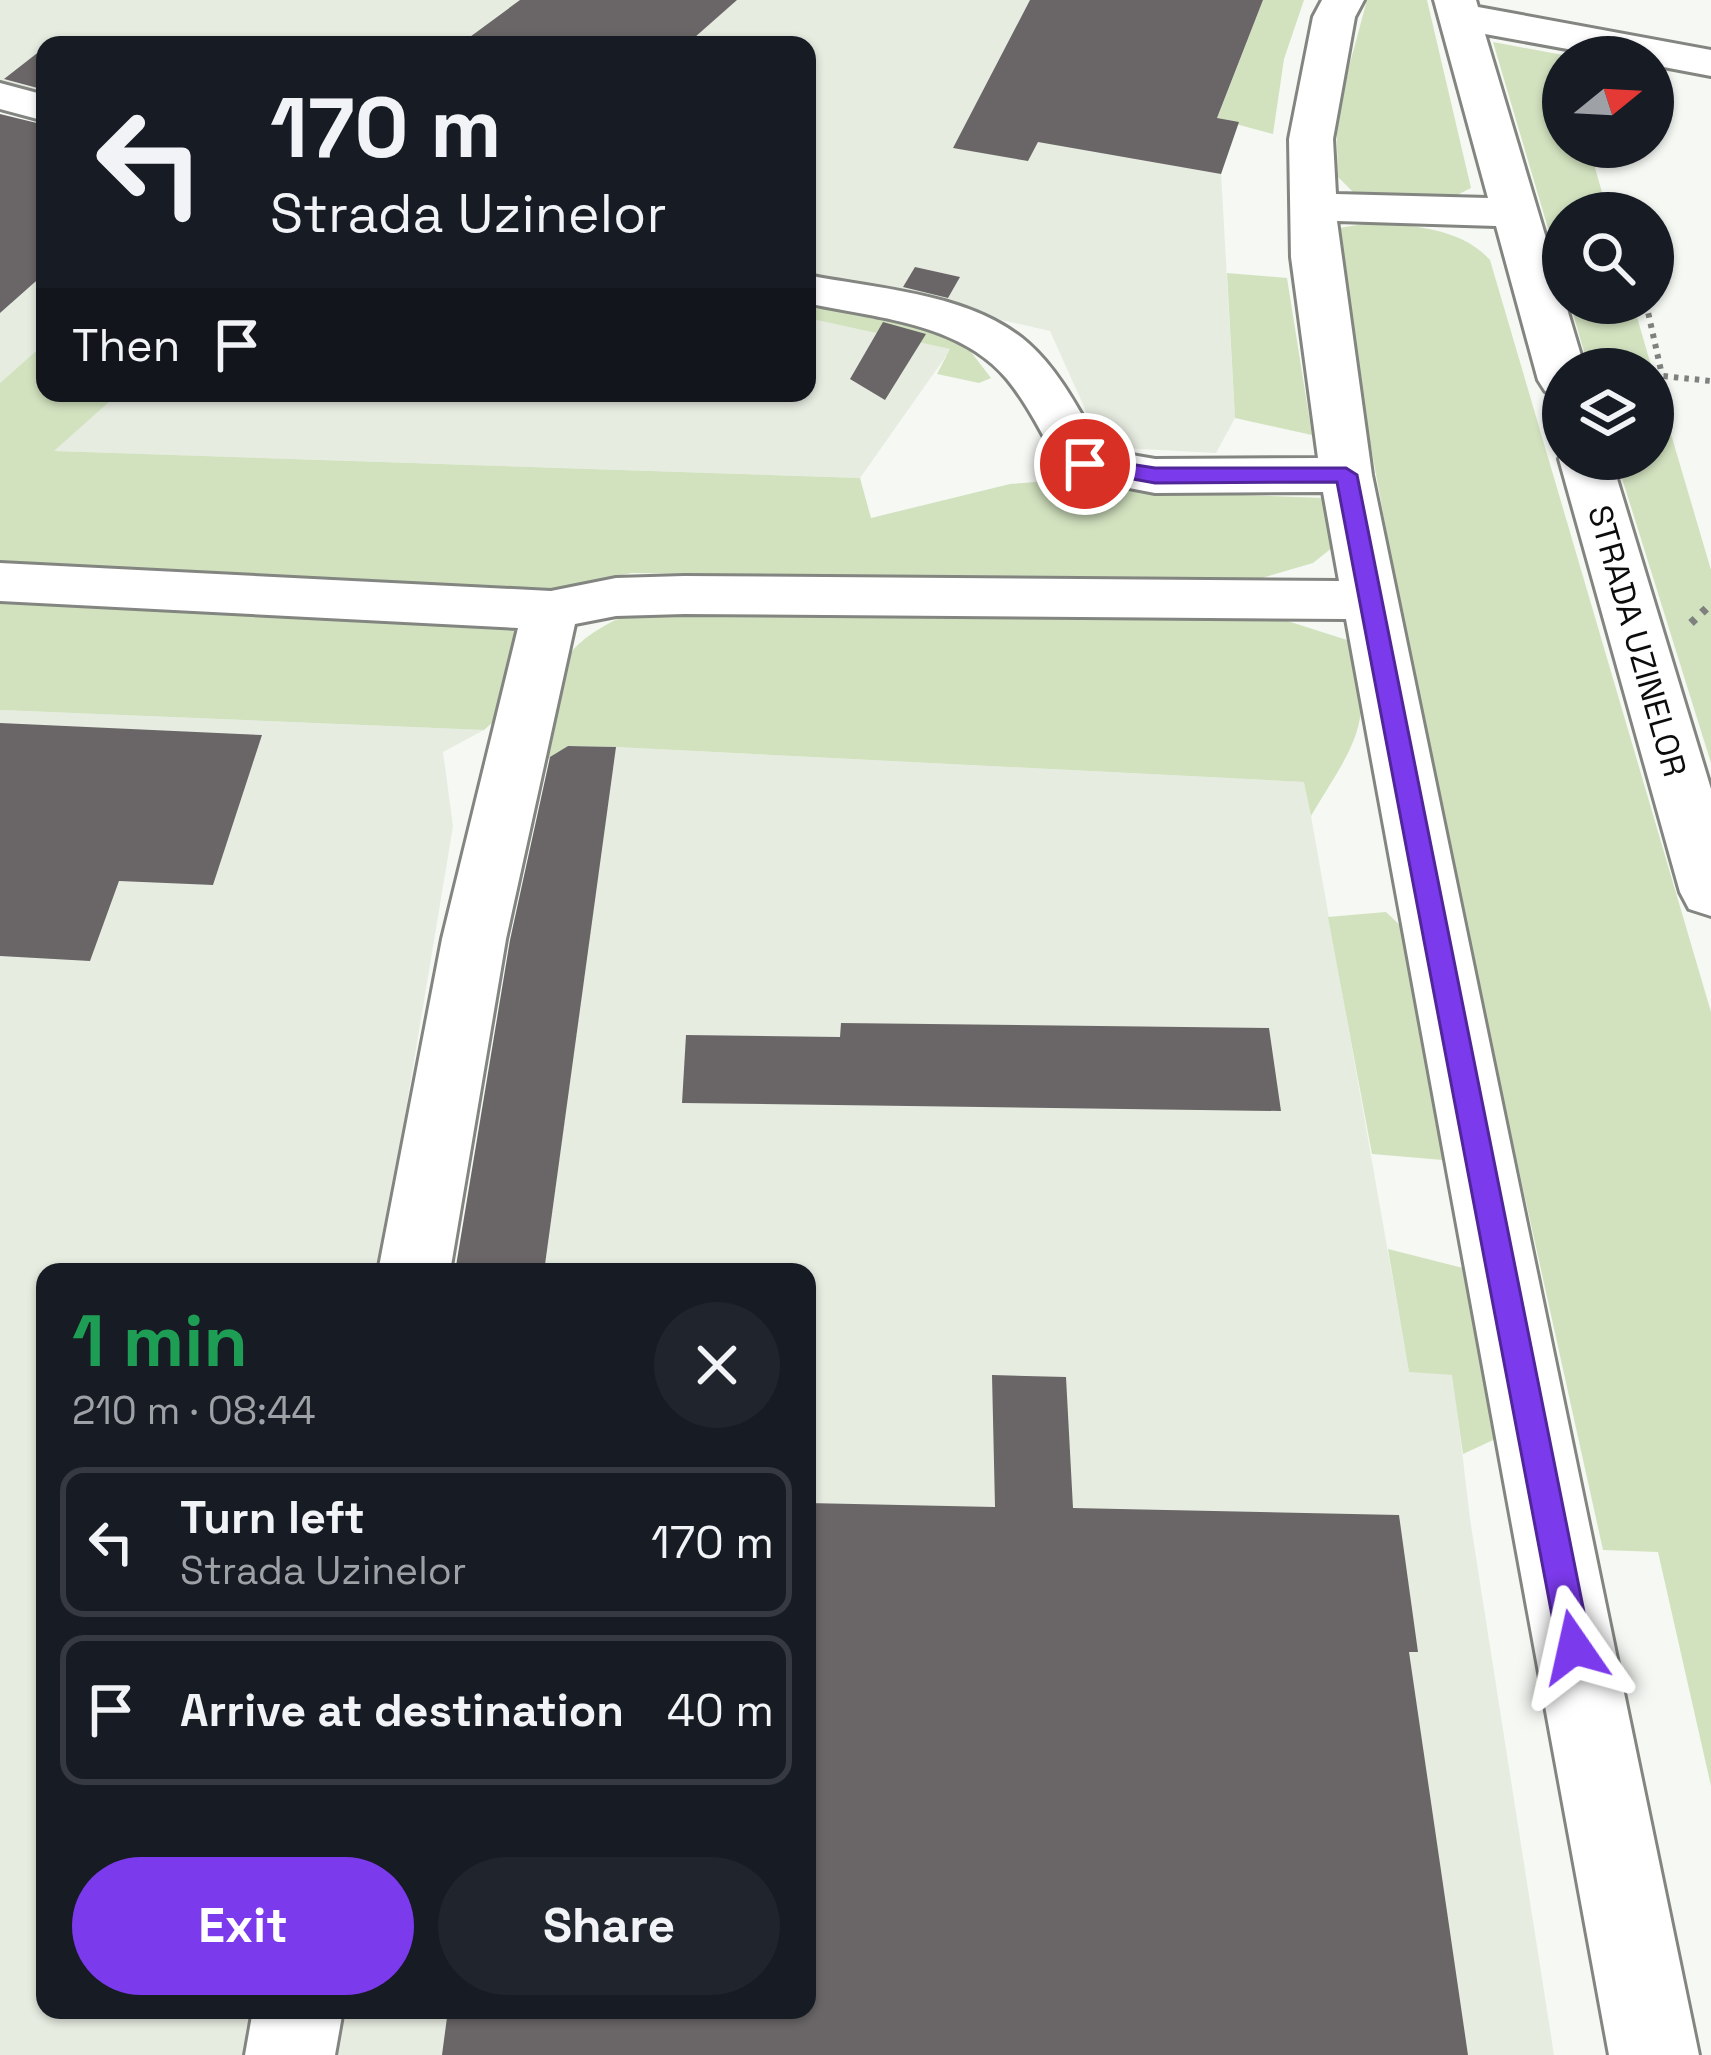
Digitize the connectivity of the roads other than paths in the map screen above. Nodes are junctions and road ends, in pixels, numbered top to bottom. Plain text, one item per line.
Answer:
1 (1343, 0) edge
2 (1456, 8) edge
3 (1711, 63) edge
4 (0, 96) edge
5 (36, 106) edge
6 (1315, 207) junction
7 (1517, 213) junction
8 (816, 291) edge
9 (1554, 348) edge
10 (1346, 475) junction
11 (1591, 480) edge
12 (0, 582) edge
13 (1371, 600) junction
14 (551, 610) junction
15 (1711, 892) edge
16 (415, 1263) edge
17 (296, 2019) edge
18 (290, 2055) edge
19 (1654, 2055) edge

1 - 6 street
2 - 3 street
2 - 7 street
4 - 5 street
6 - 7 street
6 - 10 street
7 - 9 street
8 - 10 street
10 - 13 street
11 - 15 street, STRADA UZINELOR
12 - 14 street
13 - 14 street
13 - 19 street
14 - 16 street
17 - 18 street

